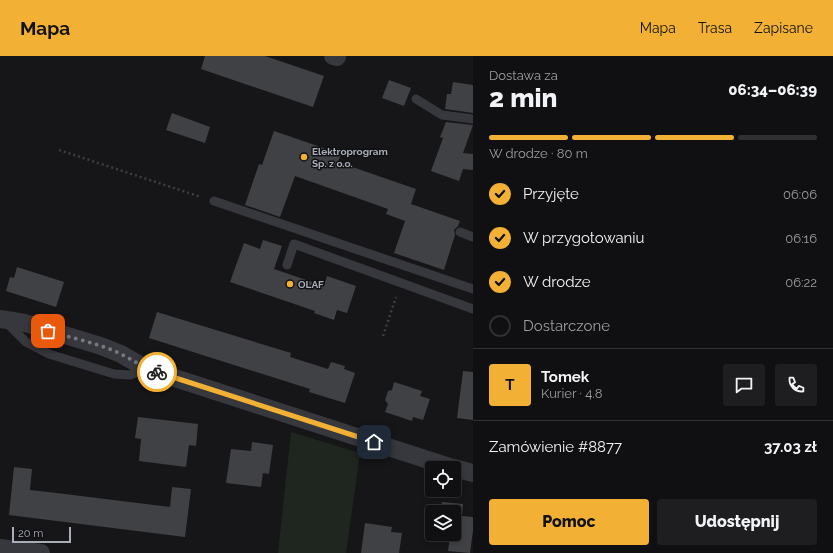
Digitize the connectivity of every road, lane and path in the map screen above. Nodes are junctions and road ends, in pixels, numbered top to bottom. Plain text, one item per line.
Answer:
1 (416, 99) dead end
2 (473, 119) edge
3 (60, 150) dead end
4 (214, 201) joint
5 (460, 232) dead end
6 (473, 237) edge
7 (287, 265) dead end
8 (401, 283) junction
9 (473, 289) edge
10 (473, 309) edge
11 (2, 319) edge
12 (382, 336) dead end
13 (432, 461) edge
14 (461, 470) edge
15 (473, 473) edge
16 (0, 548) edge
17 (41, 553) edge

1 - 2 lane
3 - 4 path
4 - 9 lane
5 - 6 lane
7 - 8 lane
8 - 10 lane
8 - 12 path
11 - 13 street
14 - 15 street
16 - 17 street

